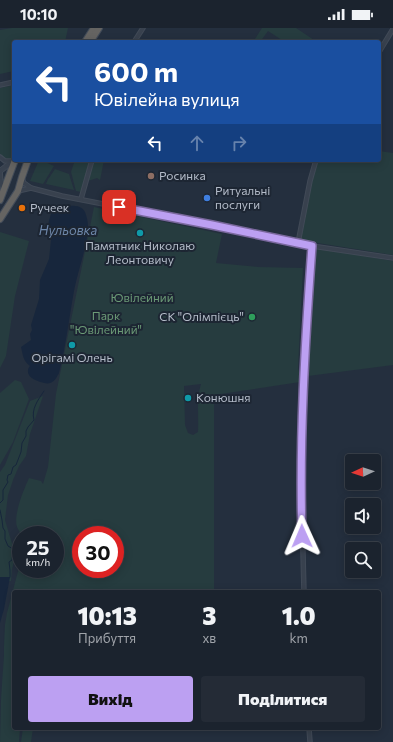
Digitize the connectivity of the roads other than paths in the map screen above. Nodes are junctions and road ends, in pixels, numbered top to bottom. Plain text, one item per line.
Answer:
1 (94, 28) edge
2 (99, 28) edge
3 (143, 28) edge
4 (393, 29) edge
5 (86, 40) edge
6 (91, 40) edge
7 (135, 40) edge
8 (381, 49) edge
9 (12, 82) edge
10 (0, 85) edge
11 (0, 157) edge
12 (12, 160) edge
13 (12, 162) edge
14 (13, 162) edge
15 (91, 162) edge
16 (315, 162) edge
17 (25, 163) edge
18 (0, 171) edge
19 (22, 177) junction
20 (2, 185) edge
21 (31, 188) junction
22 (18, 191) junction
23 (81, 199) junction
24 (0, 200) edge
25 (0, 219) edge
26 (298, 243) junction
27 (312, 246) junction
28 (393, 258) edge
29 (304, 590) edge
30 (309, 730) edge
31 (310, 742) edge

1 - 5 highway
2 - 6 highway
3 - 7 street
4 - 8 street
9 - 10 street
11 - 12 street
13 - 18 street
14 - 20 highway
15 - 23 street
16 - 26 street
17 - 19 highway
18 - 20 street
19 - 21 street
19 - 22 highway
20 - 22 highway
20 - 24 highway
21 - 22 street
21 - 23 street
22 - 25 highway
23 - 26 street
26 - 27 street
27 - 28 street
27 - 29 street
30 - 31 street

